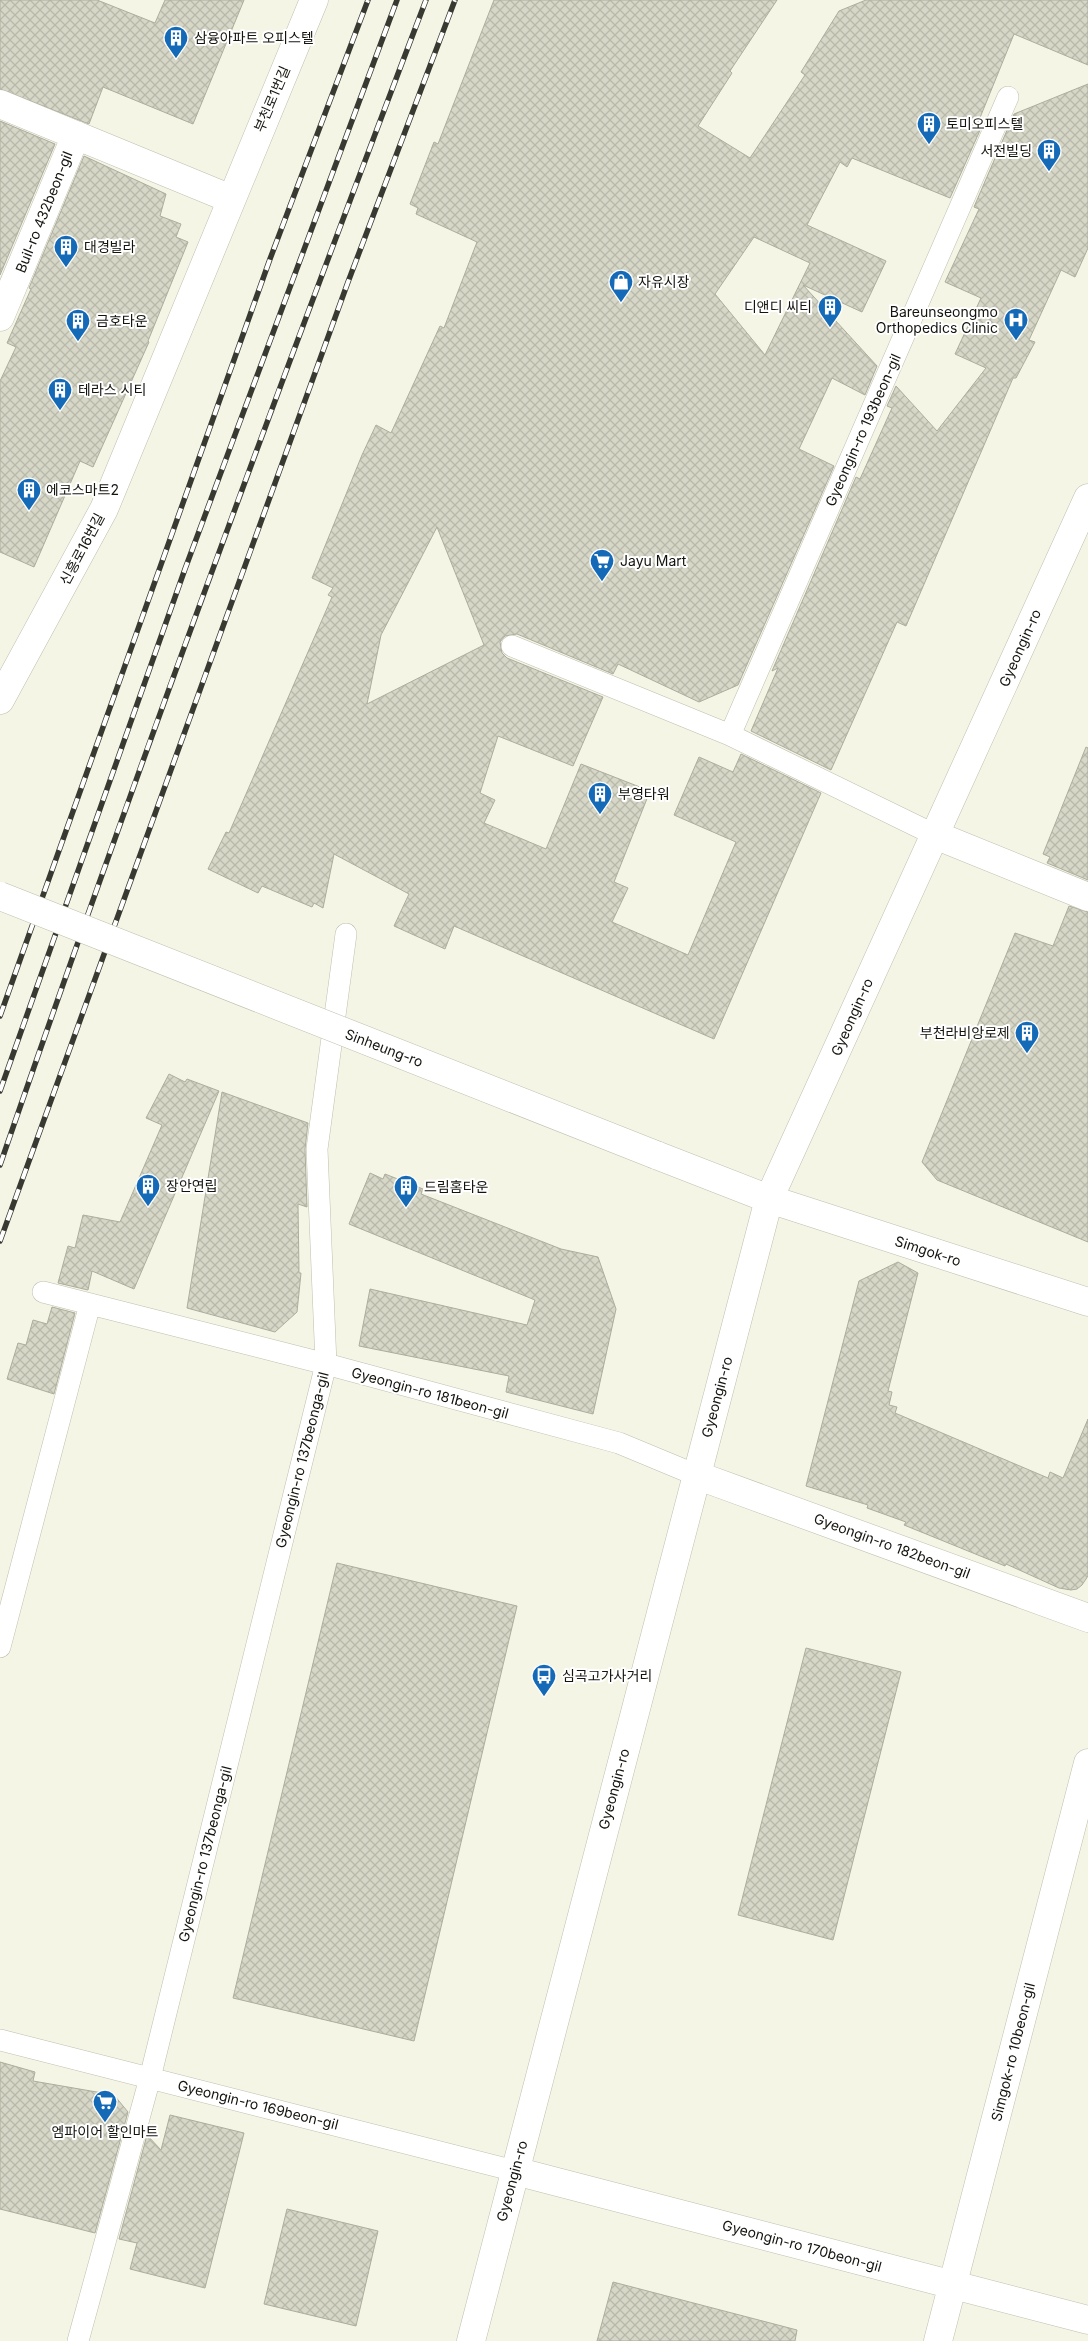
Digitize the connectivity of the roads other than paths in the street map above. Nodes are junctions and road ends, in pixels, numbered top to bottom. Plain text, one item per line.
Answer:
1 (314, 0) edge
2 (1008, 97) dead end
3 (0, 104) edge
4 (76, 135) junction
5 (231, 199) junction
6 (0, 317) edge
7 (1088, 498) edge
8 (512, 646) dead end
9 (0, 700) edge
10 (730, 735) junction
11 (935, 835) junction
12 (0, 896) edge
13 (1088, 897) edge
14 (346, 934) dead end
15 (769, 1199) junction
16 (44, 1292) dead end
17 (1088, 1302) edge
18 (90, 1304) junction
19 (326, 1364) junction
20 (696, 1475) junction
21 (1088, 1618) edge
22 (0, 1647) edge
23 (1088, 1763) edge
24 (0, 2040) edge
25 (150, 2078) junction
26 (515, 2171) junction
27 (953, 2285) junction
28 (1088, 2320) edge
29 (78, 2341) edge
30 (471, 2341) edge
31 (938, 2341) edge

1 - 5 street, 부천로1번길
2 - 10 lane, Gyeongin-ro 193beon-gil
3 - 4 street, Buil-ro 432beon-gil
4 - 5 street, Buil-ro 432beon-gil
4 - 6 street, Buil-ro 432beon-gil
5 - 9 street, 신흥로16번길
7 - 11 street, Gyeongin-ro
8 - 10 lane
10 - 11 lane
11 - 13 street
11 - 15 street, Gyeongin-ro
12 - 15 street, Sinheung-ro, bridge
14 - 19 lane, Gyeongin-ro 137beonga-gil
15 - 17 street, Simgok-ro
15 - 20 street, Gyeongin-ro
16 - 18 lane, Gyeongin-ro 181beon-gil
18 - 19 lane, Gyeongin-ro 181beon-gil
18 - 22 lane
19 - 20 lane, Gyeongin-ro 181beon-gil
19 - 25 lane, Gyeongin-ro 137beonga-gil
20 - 21 street, Gyeongin-ro 182beon-gil
20 - 26 street, Gyeongin-ro
23 - 27 street, Simgok-ro 10beon-gil
24 - 25 lane, Gyeongin-ro 169beon-gil
25 - 26 lane, Gyeongin-ro 169beon-gil
25 - 29 lane, Gyeongin-ro 137beonga-gil
26 - 27 street, Gyeongin-ro 170beon-gil
26 - 30 street, Gyeongin-ro
27 - 28 street, Gyeongin-ro 170beon-gil
27 - 31 street, Simgok-ro 10beon-gil

